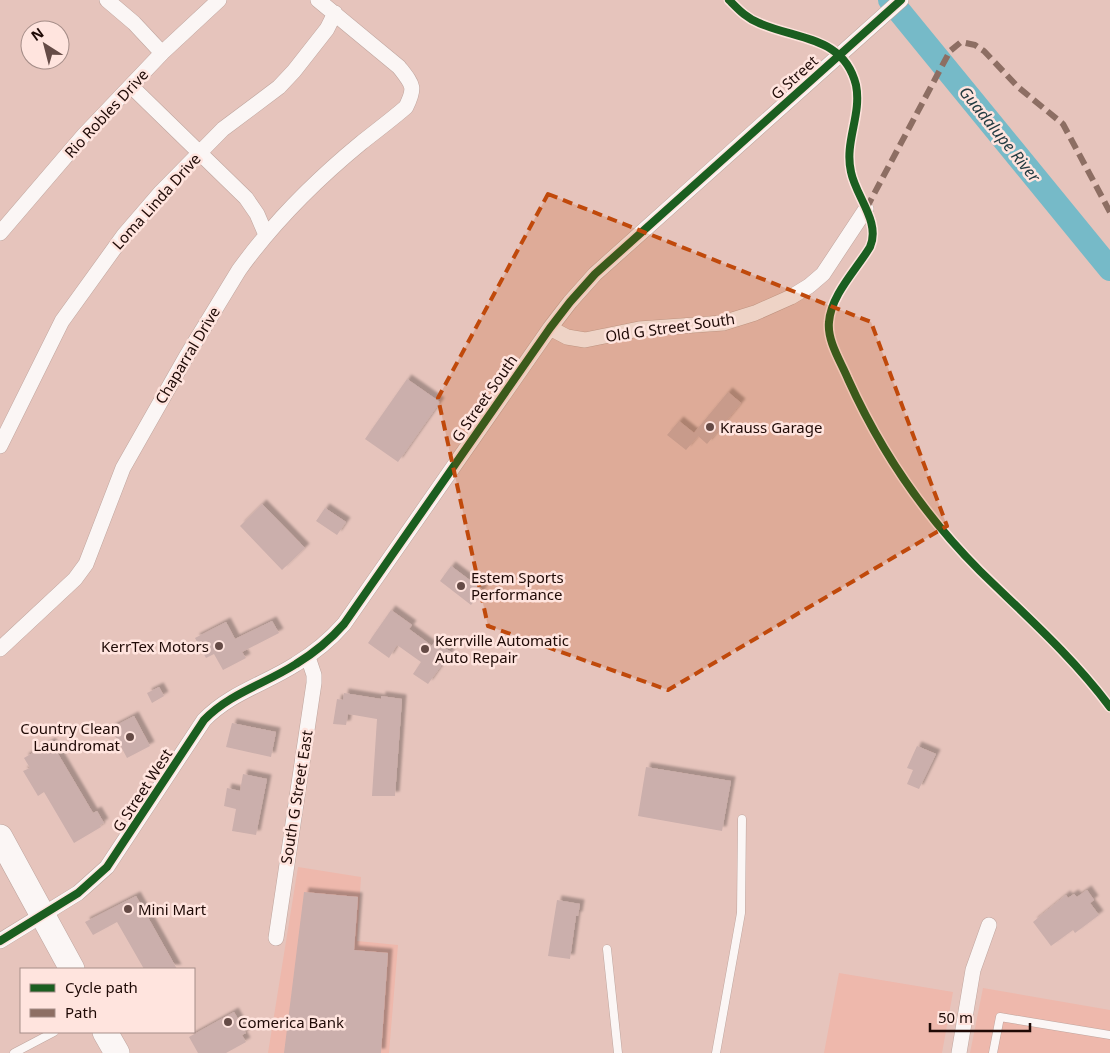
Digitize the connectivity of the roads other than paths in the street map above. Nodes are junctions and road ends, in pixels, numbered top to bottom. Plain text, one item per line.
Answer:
1 (106, 0) edge
2 (219, 0) edge
3 (318, 0) edge
4 (901, 0) edge
5 (335, 13) junction
6 (162, 53) junction
7 (131, 86) junction
8 (199, 153) junction
9 (705, 175) joint
10 (866, 209) dead end
11 (0, 233) edge
12 (266, 235) junction
13 (550, 328) junction
14 (0, 446) edge
15 (0, 650) edge
16 (308, 657) junction
17 (742, 819) dead end
18 (0, 837) edge
19 (44, 916) junction
20 (989, 925) dead end
21 (276, 938) dead end
22 (0, 941) edge
23 (607, 949) dead end
24 (71, 968) edge
25 (52, 1033) edge
26 (106, 1033) edge
27 (1110, 1035) edge
28 (14, 1053) edge
29 (116, 1053) edge
30 (618, 1053) edge
31 (716, 1053) edge
32 (959, 1053) edge
33 (993, 1053) edge

1 - 6 street
2 - 6 street, Rio Robles Drive
3 - 5 street
4 - 9 street, G Street
5 - 8 street, Loma Linda Drive
5 - 12 street, Chaparral Drive
6 - 7 street, Rio Robles Drive
7 - 8 street
7 - 11 street, Rio Robles Drive
8 - 12 street
8 - 14 street, Loma Linda Drive
9 - 13 street, G Street South
10 - 13 street, Old G Street South
12 - 15 street, Chaparral Drive
13 - 16 street, G Street South
16 - 19 street, G Street West
16 - 21 street, South G Street East
17 - 31 lane
18 - 19 main road
19 - 22 street, G Street West
19 - 24 main road
20 - 32 street
23 - 30 lane
25 - 28 lane
26 - 29 main road
27 - 33 lane

